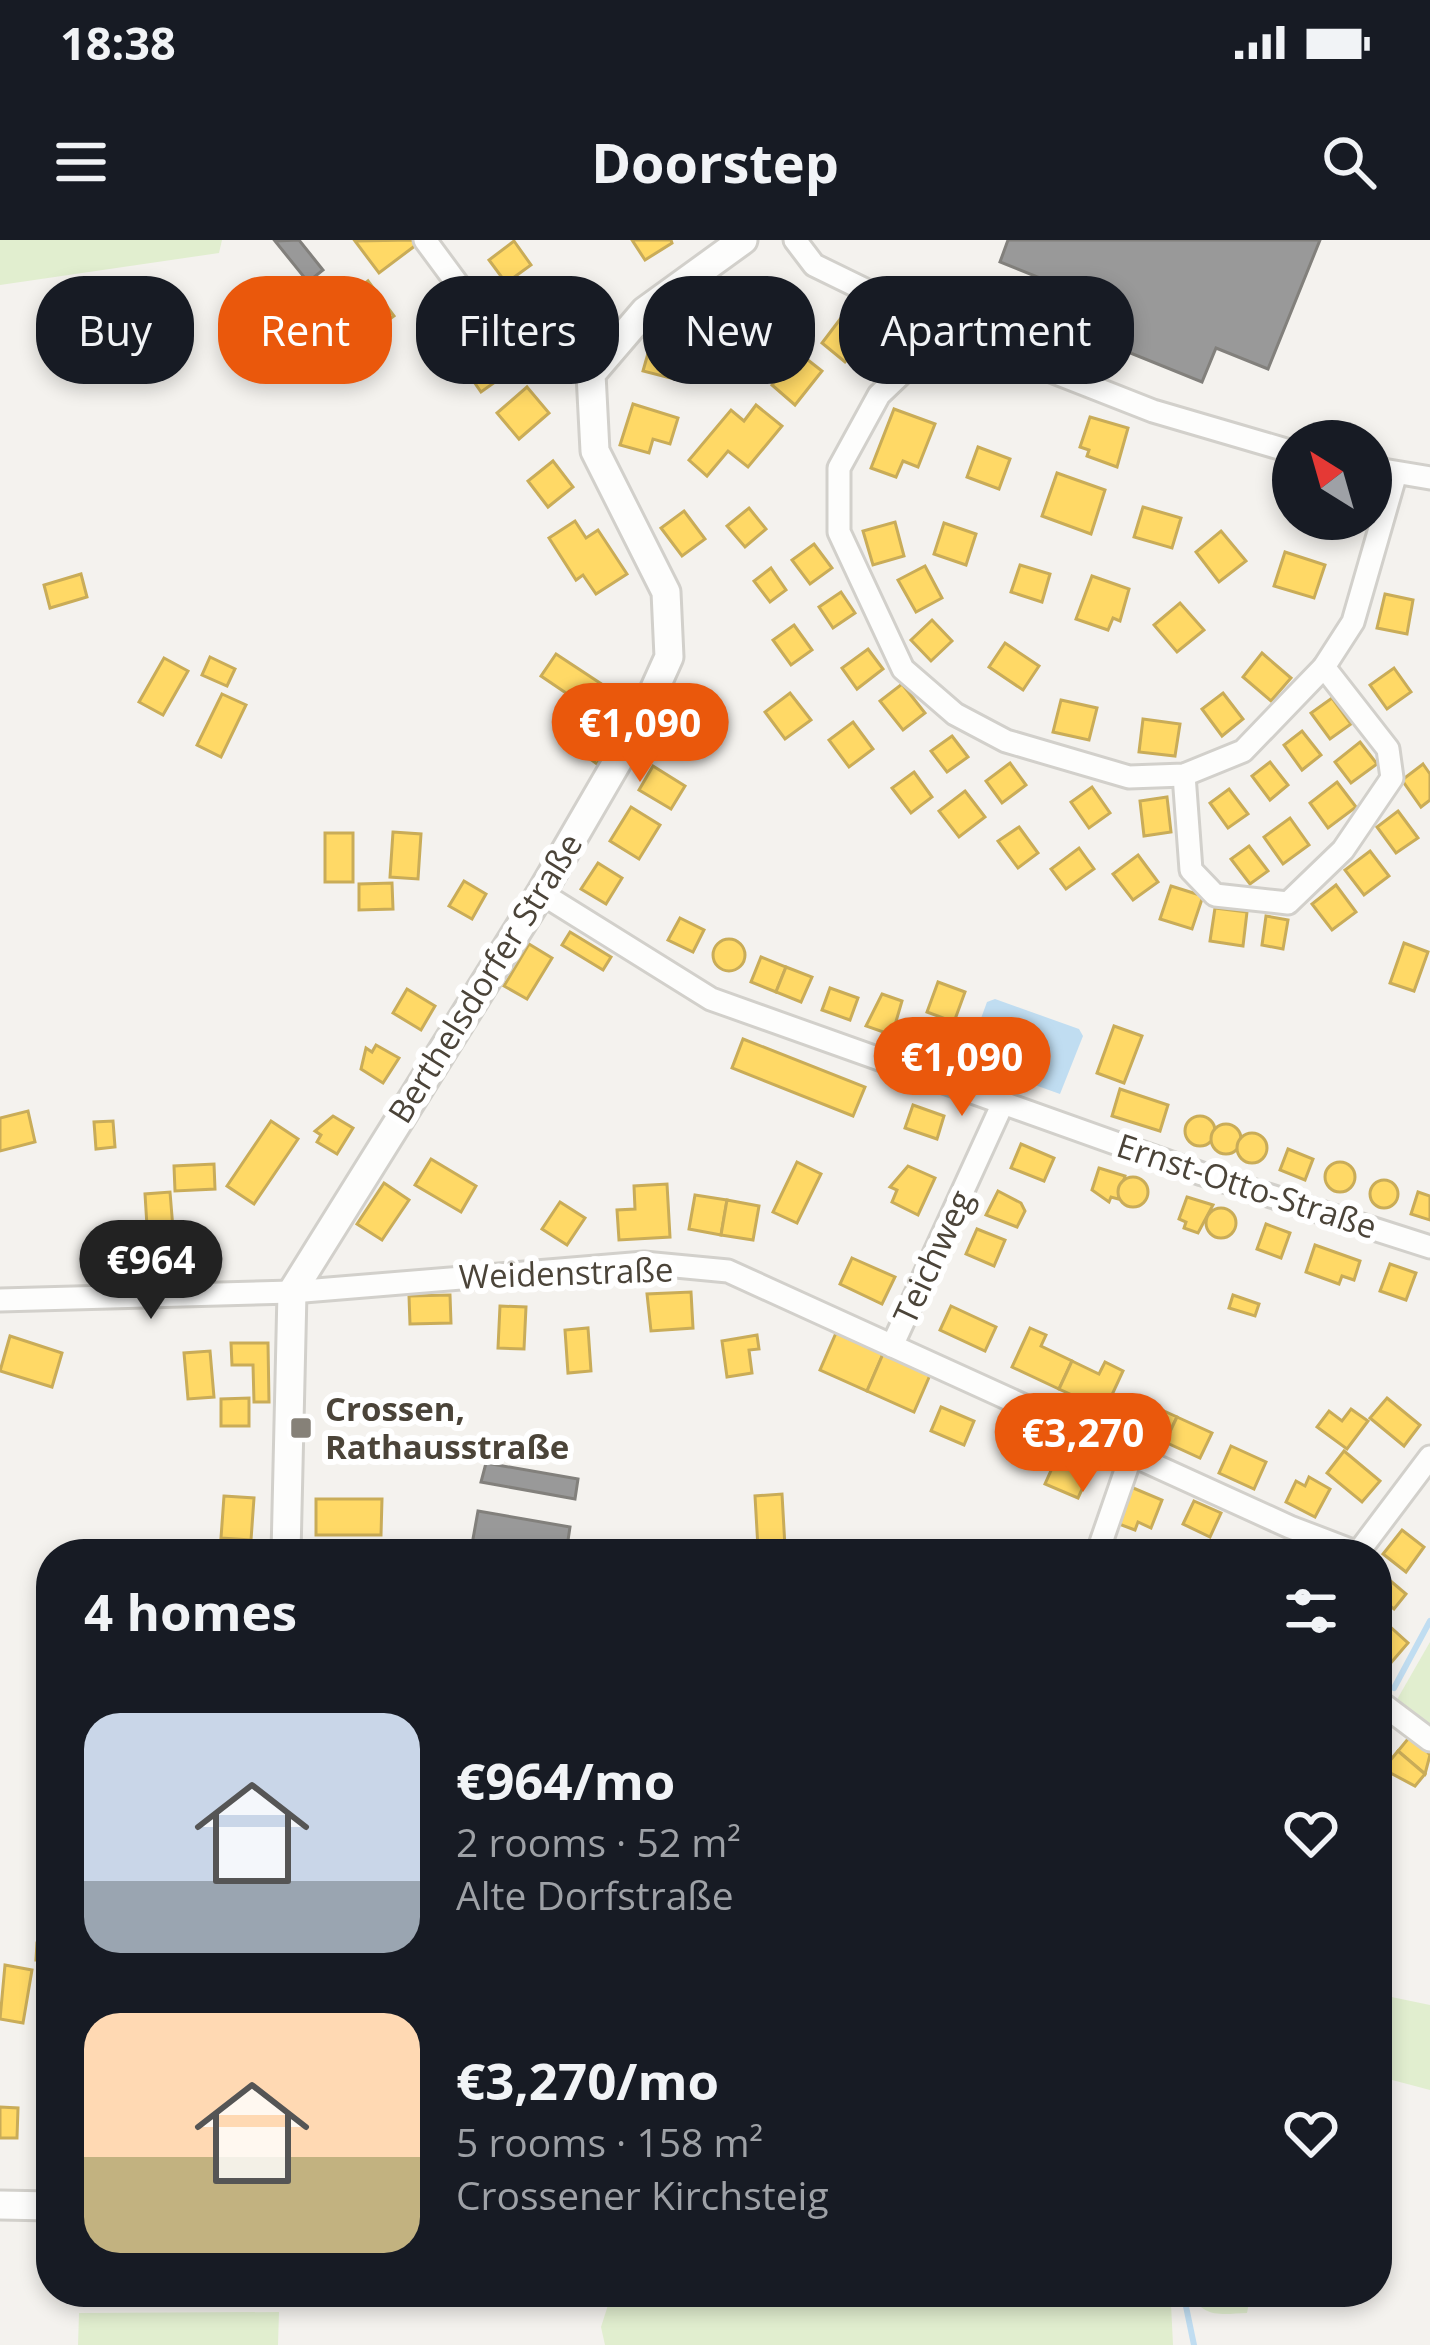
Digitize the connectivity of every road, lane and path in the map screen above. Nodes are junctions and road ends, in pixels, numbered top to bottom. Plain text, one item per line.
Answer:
1 (424, 240) edge
2 (743, 240) edge
3 (795, 240) edge
4 (451, 276) edge
5 (839, 277) edge
6 (619, 340) edge
7 (592, 384) edge
8 (891, 384) edge
9 (1084, 384) edge
10 (1272, 446) edge
11 (1392, 472) edge
12 (1396, 473) junction
13 (1430, 478) edge
14 (1324, 668) junction
15 (1184, 775) junction
16 (541, 893) junction
17 (1003, 1102) junction
18 (1430, 1247) edge
19 (292, 1292) junction
20 (0, 1300) edge
21 (892, 1346) junction
22 (1132, 1453) junction
23 (1430, 1456) edge
24 (286, 1539) edge
25 (1101, 1539) edge
26 (1326, 1539) edge
27 (1368, 1539) edge
28 (1392, 1711) edge
29 (1430, 1739) edge
30 (0, 2205) edge
31 (36, 2206) edge

1 - 4 street
2 - 6 street
3 - 5 street
7 - 16 street, Berthelsdorfer Straße
8 - 15 street
9 - 10 street
11 - 12 street
12 - 13 street
12 - 14 street
14 - 15 street
14 - 15 street
16 - 17 street, Ernst-Otto-Straße
16 - 19 street, Berthelsdorfer Straße
17 - 18 street, Ernst-Otto-Straße
17 - 21 street, Teichweg
19 - 20 street, Weidenstraße
19 - 21 street, Weidenstraße
19 - 24 street
21 - 22 street, Weidenstraße
22 - 25 street
22 - 26 street, Weidenstraße
23 - 27 street
28 - 29 street
30 - 31 street

